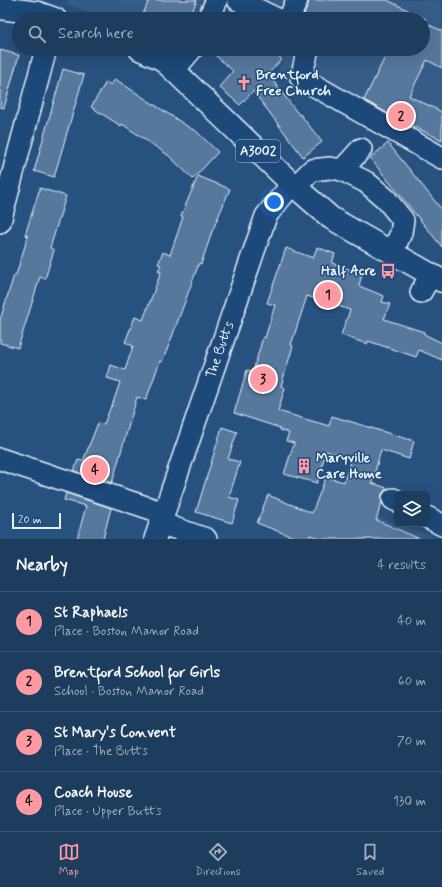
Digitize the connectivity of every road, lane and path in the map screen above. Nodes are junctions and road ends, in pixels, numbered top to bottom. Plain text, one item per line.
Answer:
1 (217, 0) edge
2 (238, 0) edge
3 (297, 0) edge
4 (0, 8) edge
5 (30, 12) edge
6 (211, 12) edge
7 (263, 12) edge
8 (292, 12) edge
9 (44, 56) edge
10 (157, 56) edge
11 (186, 56) edge
12 (306, 56) edge
13 (174, 70) junction
14 (361, 149) dead end
15 (442, 158) edge
16 (342, 170) junction
17 (294, 185) junction
18 (0, 222) edge
19 (387, 250) junction
20 (431, 283) edge
21 (0, 459) edge
22 (430, 519) edge
23 (160, 525) edge
24 (442, 525) edge
25 (206, 539) edge

1 - 6 street
2 - 7 street
3 - 8 street
4 - 5 main road
9 - 18 street
10 - 13 main road, A3002
11 - 13 street
12 - 15 street
13 - 17 main road, A3002
14 - 16 street
16 - 17 street, The Butts
16 - 19 street
17 - 19 main road, A3002
17 - 23 street, The Butts
19 - 20 main road, A3002
21 - 23 street
22 - 24 street
23 - 25 street

